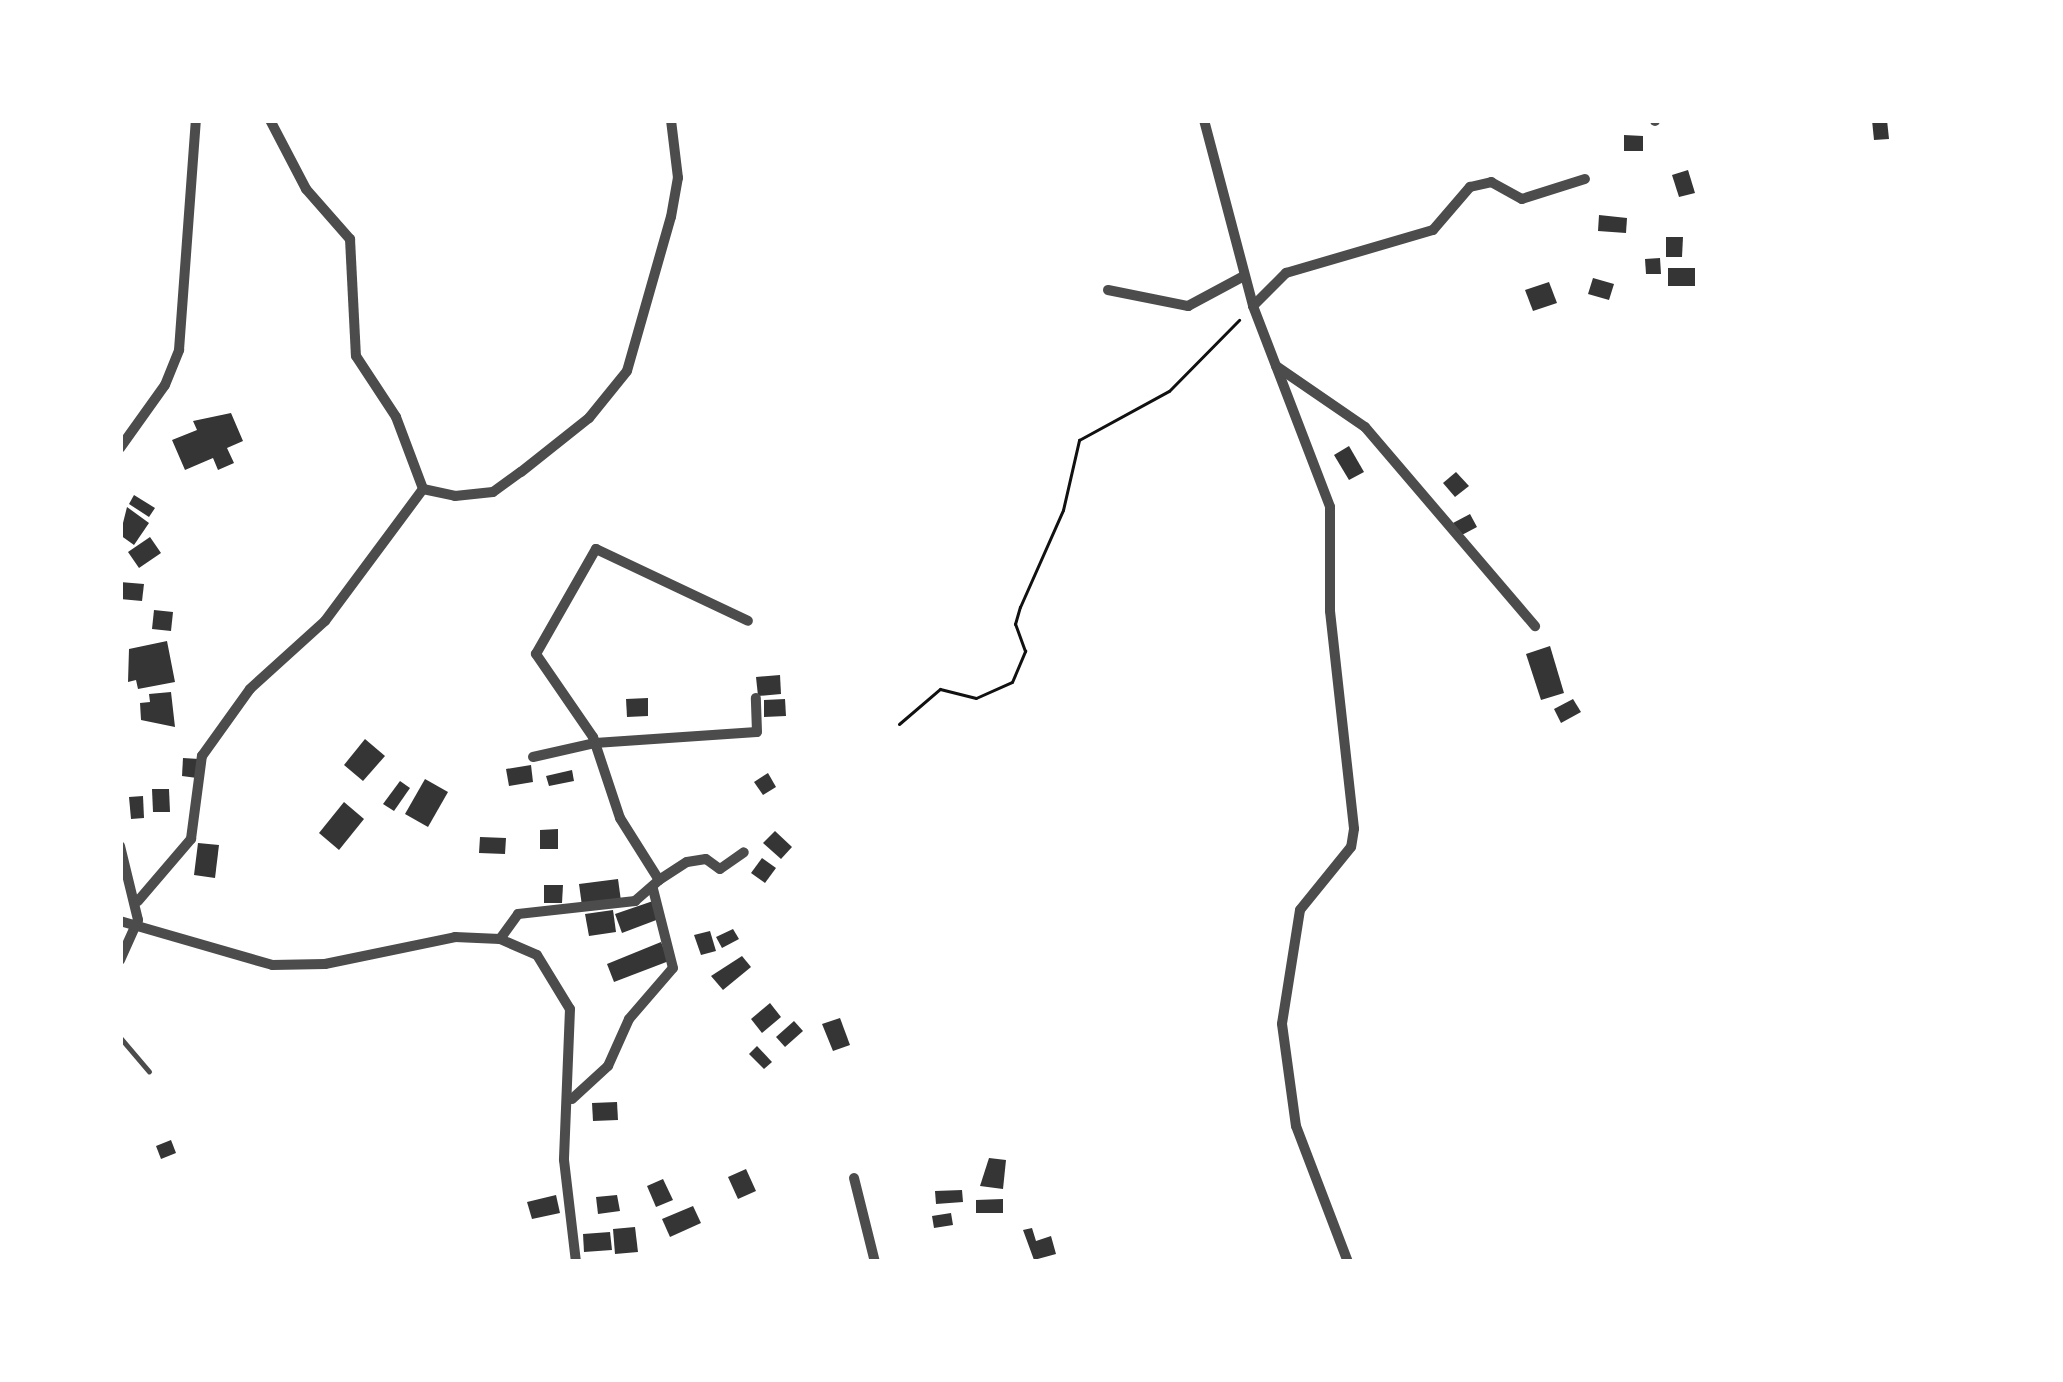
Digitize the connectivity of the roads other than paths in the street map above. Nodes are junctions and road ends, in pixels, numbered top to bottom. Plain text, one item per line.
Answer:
1 (196, 120) edge
2 (270, 120) edge
3 (671, 120) edge
4 (1204, 120) edge
5 (1585, 179) dead end
6 (1244, 276) junction
7 (1108, 290) dead end
8 (1253, 306) junction
9 (1273, 364) junction
10 (120, 448) edge
11 (423, 489) junction
12 (748, 622) dead end
13 (1535, 626) dead end
14 (756, 698) dead end
15 (595, 743) junction
16 (533, 757) dead end
17 (120, 846) edge
18 (744, 852) dead end
19 (656, 885) junction
20 (138, 902) junction
21 (120, 921) edge
22 (138, 924) junction
23 (500, 939) junction
24 (120, 960) edge
25 (120, 1037) edge
26 (149, 1071) dead end
27 (572, 1100) junction
28 (854, 1178) dead end
29 (576, 1262) edge
30 (875, 1262) edge
31 (1348, 1262) edge

1 - 10 street
2 - 11 street
3 - 11 street
4 - 6 street
5 - 8 street
6 - 7 street
6 - 8 street
8 - 9 street
9 - 13 street
9 - 31 street
11 - 20 street
12 - 15 street
14 - 15 street
15 - 16 street
15 - 19 street
17 - 20 street
18 - 19 street
19 - 23 street
19 - 27 street
20 - 22 street
21 - 22 street
22 - 23 street
22 - 24 street
23 - 27 street
25 - 26 lane
27 - 29 street
28 - 30 street

